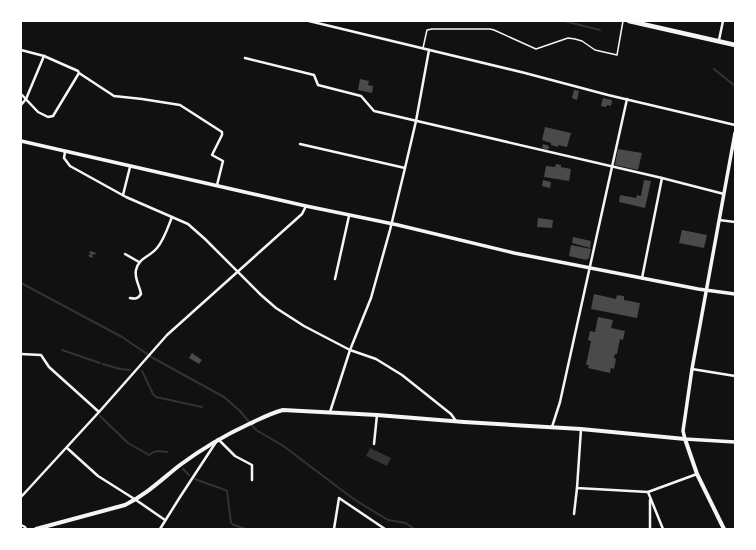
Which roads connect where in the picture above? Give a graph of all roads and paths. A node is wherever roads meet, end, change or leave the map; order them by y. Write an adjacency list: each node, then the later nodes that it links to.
1 (309, 21): 7 (street)
2 (623, 21): 7 (lane)
3 (628, 21): 5 (highway)
4 (723, 21): 5 (street)
5 (719, 40): 6 (highway)
6 (735, 45)
7 (423, 48): 9 (street)
8 (21, 50): 10 (street)
9 (429, 50): 15 (street); 17 (street)
10 (44, 56): 12 (street); 14 (street)
11 (245, 58): 17 (street)
12 (79, 73): 14 (street); 27 (street)
13 (21, 94): 14 (street)
14 (26, 99): 16 (street)
15 (626, 99): 18 (street); 24 (street)
16 (21, 105)
17 (416, 122): 24 (street); 25 (street)
18 (735, 125)
19 (735, 133): 28 (street)
20 (21, 141): 22 (street)
21 (300, 144): 25 (street)
22 (65, 152): 23 (street); 29 (street)
23 (130, 166): 27 (street); 29 (street)
24 (611, 166): 26 (street); 38 (street)
25 (405, 168): 35 (street)
26 (662, 178): 28 (street); 41 (street)
27 (217, 185): 30 (street)
28 (724, 194): 33 (street)
29 (123, 195): 32 (street)
30 (306, 206): 31 (street); 39 (street)
31 (349, 216): 35 (street); 40 (street)
32 (172, 217): 37 (street); 39 (street)
33 (719, 220): 34 (street); 42 (street)
34 (735, 222)
35 (391, 224): 38 (street); 45 (street)
36 (125, 254): 37 (street)
37 (139, 262): 44 (street)
38 (590, 268): 41 (street); 53 (street)
39 (238, 272): 45 (street); 49 (street)
40 (335, 278)
41 (642, 278): 42 (street)
42 (706, 290): 43 (street); 47 (street)
43 (735, 294)
44 (130, 298)
45 (350, 350): 50 (street); 52 (street)
46 (21, 354): 49 (street)
47 (692, 369): 48 (street); 56 (street)
48 (735, 376)
49 (99, 412): 59 (street)
50 (330, 413): 51 (main road); 55 (main road)
51 (377, 415): 52 (main road); 58 (street)
52 (456, 421): 53 (main road)
53 (552, 427): 54 (main road)
54 (581, 429): 56 (main road); 62 (street)
55 (218, 439): 61 (street); 66 (main road); 68 (street)
56 (685, 439): 57 (street); 60 (main road)
57 (735, 442)
58 (374, 444)
59 (67, 448): 64 (street); 66 (street)
60 (697, 474): 63 (street); 77 (main road)
61 (252, 480)
62 (577, 488): 63 (street); 67 (street)
63 (648, 492): 65 (street)
64 (21, 497)
65 (650, 497): 75 (street); 76 (street)
66 (136, 500): 68 (street); 71 (main road)
67 (574, 514)
68 (165, 520): 72 (street)
69 (21, 525): 70 (street)
70 (26, 529)
71 (36, 529)
72 (160, 529)
73 (334, 529): 74 (street)
74 (385, 529)
75 (650, 529)
76 (663, 529)
77 (724, 529)

